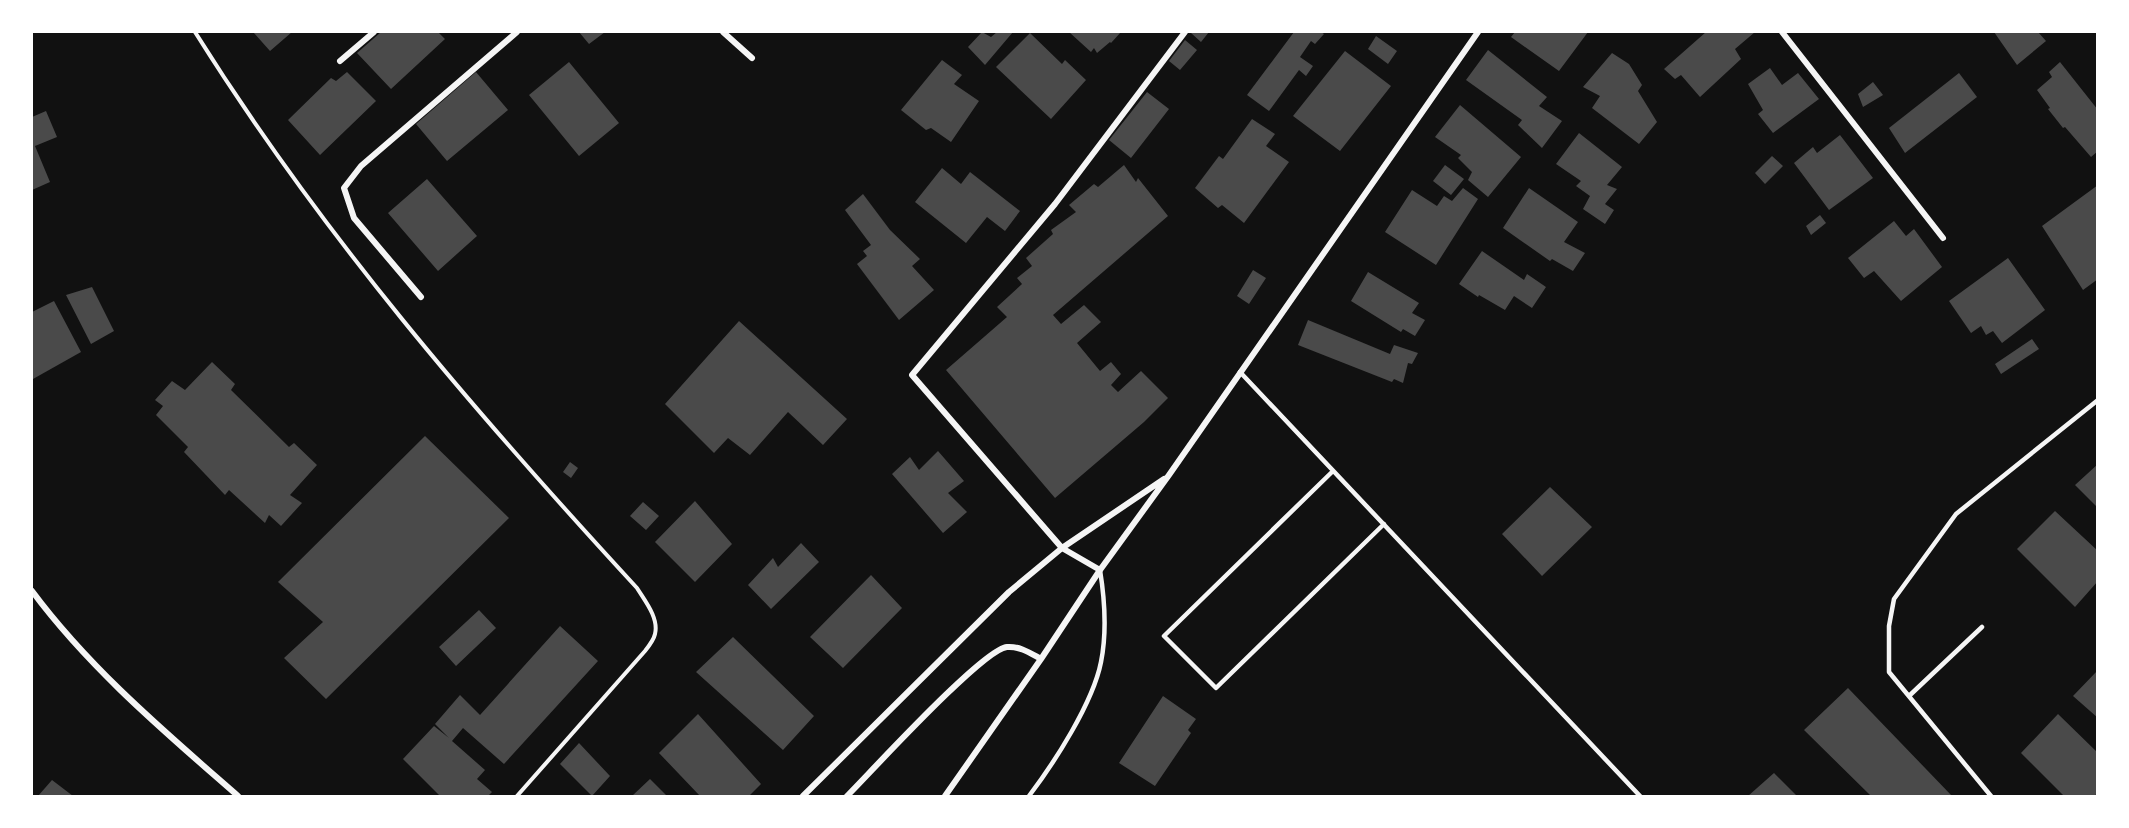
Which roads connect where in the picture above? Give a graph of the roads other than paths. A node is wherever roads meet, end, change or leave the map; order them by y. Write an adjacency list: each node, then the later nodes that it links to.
1 (374, 32): 8 (street)
2 (517, 32): 10 (street)
3 (723, 32): 7 (street)
4 (1185, 32): 16 (street)
5 (1478, 32): 11 (street)
6 (1782, 32): 9 (street)
7 (752, 58)
8 (340, 61)
9 (1943, 238)
10 (421, 297)
11 (1240, 372): 13 (lane); 14 (street)
12 (2097, 400): 21 (lane)
13 (1333, 471): 15 (lane); 15 (lane)
14 (1169, 475): 16 (street); 17 (street)
15 (1384, 524): 27 (lane)
16 (1062, 548): 17 (street); 23 (street)
17 (1100, 570): 20 (street); 26 (lane)
18 (32, 591): 22 (street)
19 (1982, 627): 21 (lane)
20 (1041, 659): 24 (street); 25 (street)
21 (1909, 696): 28 (lane)
22 (238, 796)
23 (804, 796)
24 (847, 796)
25 (945, 796)
26 (1029, 796)
27 (1640, 796)
28 (1991, 796)

